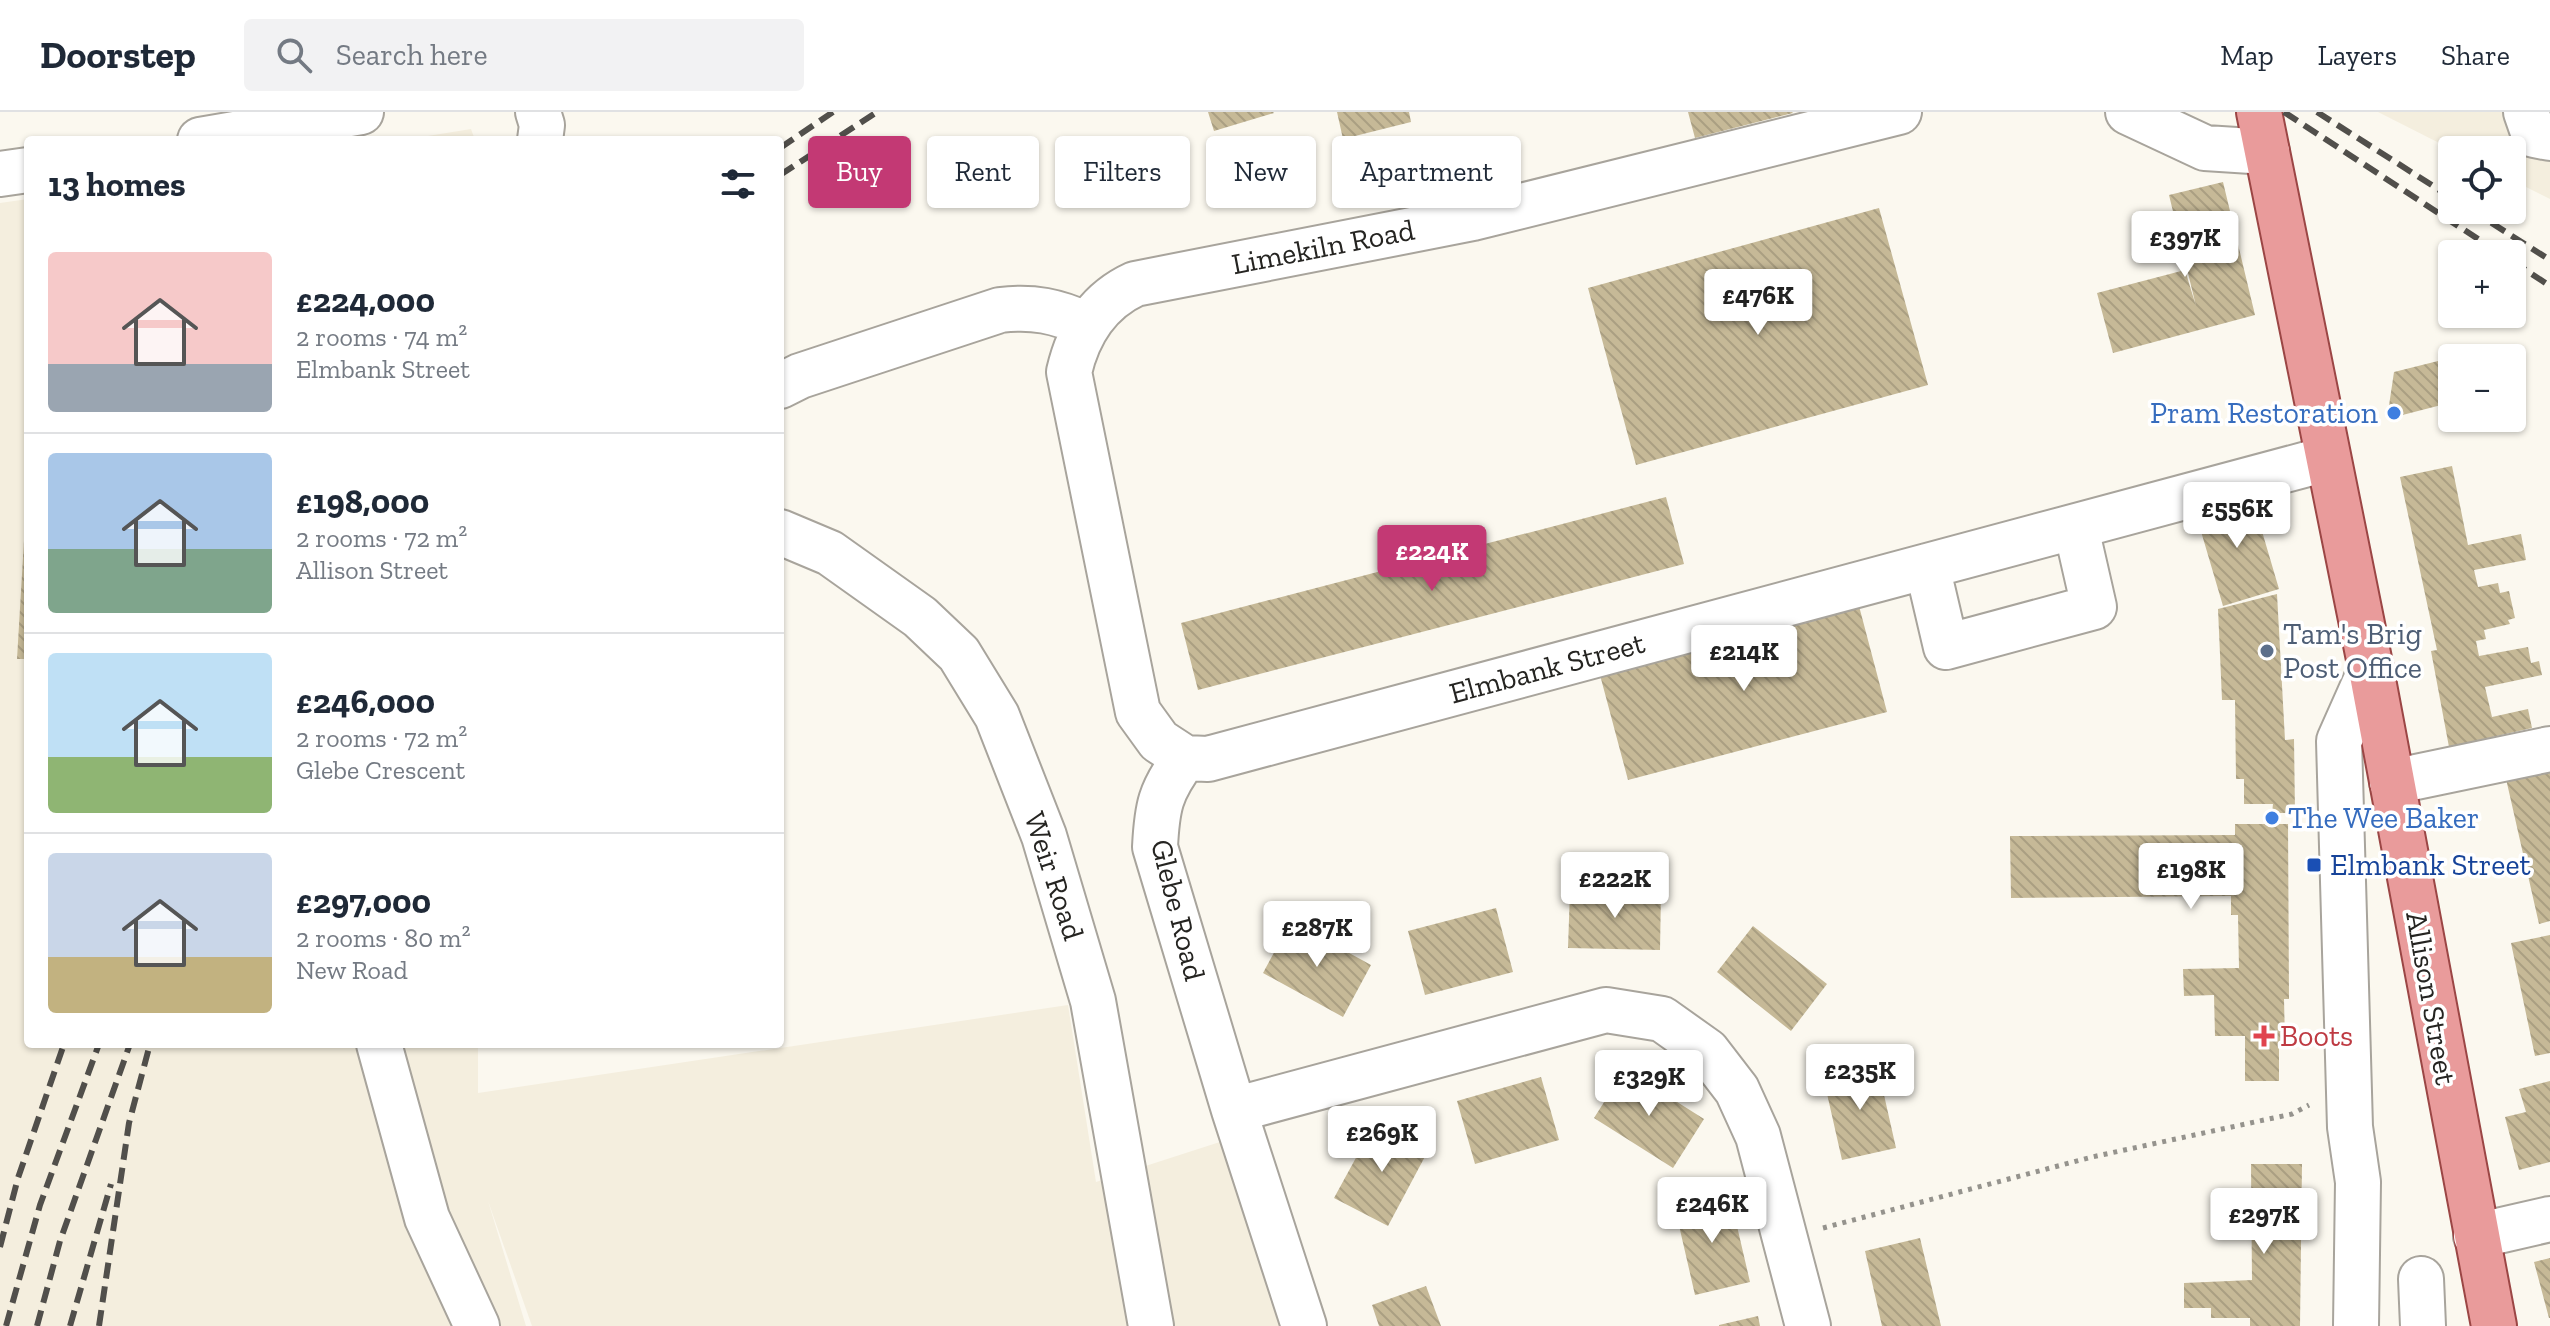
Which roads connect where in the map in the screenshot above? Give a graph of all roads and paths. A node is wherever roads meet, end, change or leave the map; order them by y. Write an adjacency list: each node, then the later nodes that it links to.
1 (361, 112): 5 (street)
2 (1899, 112): 6 (street, Limekiln Road)
3 (2128, 112): 4 (street)
4 (2263, 130): 8 (main road, Allison Street)
5 (223, 136)
6 (1087, 325): 7 (street); 14 (street)
7 (784, 384)
8 (2326, 459): 9 (street, Elmbank Street); 12 (main road, Allison Street)
9 (2076, 528): 11 (street, Elmbank Street); 11 (street)
10 (784, 534): 24 (street, Weir Road)
11 (1927, 566): 14 (street, Elmbank Street)
12 (2371, 669): 15 (main road, Allison Street); 17 (street)
13 (2550, 749): 15 (street)
14 (1185, 758): 18 (street, Glebe Road)
15 (2392, 782): 20 (main road, Allison Street)
16 (380, 1048): 23 (street)
17 (2351, 1086): 21 (path); 27 (street)
18 (1234, 1110): 21 (street); 25 (street, Glebe Road)
19 (2550, 1219): 20 (street)
20 (2476, 1236): 29 (main road, Allison Street)
21 (1787, 1238): 26 (street)
22 (2421, 1279): 28 (street)
23 (477, 1326)
24 (1151, 1326)
25 (1304, 1326)
26 (1808, 1326)
27 (2356, 1326)
28 (2423, 1326)
29 (2494, 1326)

